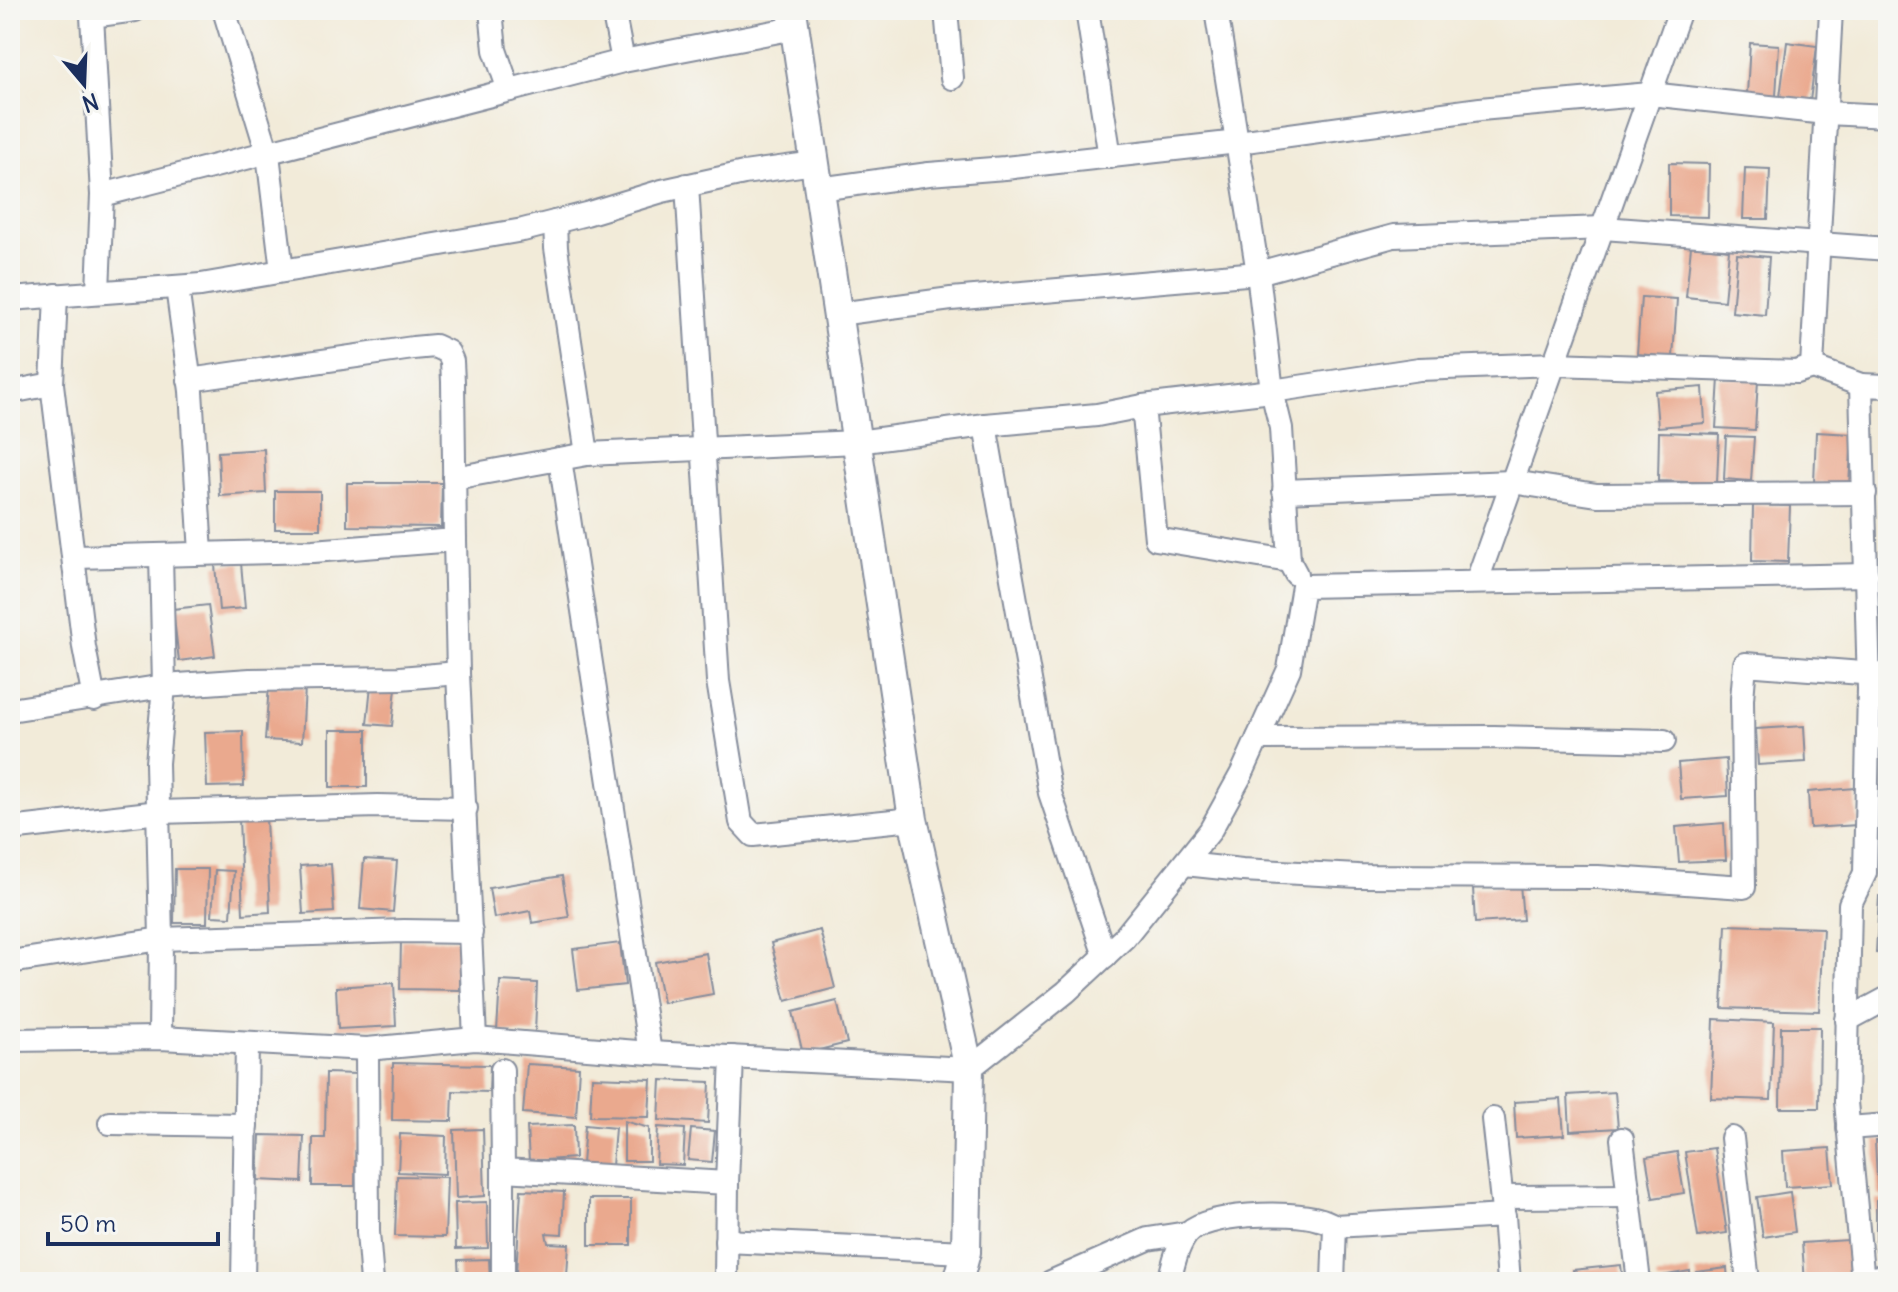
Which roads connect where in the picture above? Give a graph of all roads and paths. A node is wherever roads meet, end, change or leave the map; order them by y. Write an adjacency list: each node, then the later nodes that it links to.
1 (135, 10): 22 (street)
2 (224, 10): 18 (street)
3 (491, 10): 13 (street)
4 (613, 10): 11 (street)
5 (946, 10): 12 (street)
6 (1087, 10): 19 (street)
7 (1216, 10): 17 (street)
8 (1680, 10): 14 (street)
9 (1831, 10): 15 (street)
10 (794, 19): 11 (street); 20 (street)
11 (623, 61): 13 (street)
12 (952, 78)
13 (509, 90): 18 (street)
14 (1650, 94): 15 (street); 17 (street); 24 (street)
15 (1826, 113): 16 (street); 25 (street)
16 (1888, 116)
17 (1238, 142): 19 (street); 28 (street)
18 (268, 154): 22 (street); 27 (street)
19 (1110, 157): 20 (street)
20 (817, 176): 21 (street); 33 (street)
21 (687, 185): 23 (street); 45 (street)
22 (102, 195): 30 (street)
23 (555, 222): 27 (street); 46 (street)
24 (1603, 228): 25 (street); 28 (street); 34 (street)
25 (1819, 244): 26 (street); 35 (street)
26 (1888, 249)
27 (282, 271): 29 (street)
28 (1258, 273): 33 (street); 40 (street)
29 (177, 287): 30 (street); 36 (street)
30 (98, 291): 31 (street)
31 (56, 295): 32 (street); 37 (street)
32 (10, 299)
33 (838, 314): 44 (street)
34 (1554, 364): 35 (street); 40 (street); 49 (street)
35 (1812, 367): 38 (street)
36 (189, 380): 48 (street); 53 (street)
37 (52, 384): 41 (street); 55 (street)
38 (1861, 385): 39 (street); 51 (street)
39 (1888, 386)
40 (1272, 391): 42 (street); 50 (street)
41 (10, 392)
42 (1143, 406): 43 (street); 56 (street)
43 (985, 425): 44 (street); 74 (street)
44 (857, 442): 45 (street); 69 (street)
45 (703, 448): 46 (street); 69 (street)
46 (587, 454): 47 (street)
47 (560, 459): 48 (street); 83 (street)
48 (454, 478): 52 (street)
49 (1512, 482): 50 (street); 51 (street); 58 (street)
50 (1284, 491): 56 (street)
51 (1865, 493): 57 (street)
52 (455, 540): 53 (street); 60 (street)
53 (201, 553): 54 (street)
54 (161, 555): 55 (street); 62 (street)
55 (75, 557): 63 (street)
56 (1289, 561): 59 (street)
57 (1867, 575): 58 (street); 61 (street)
58 (1477, 581): 59 (street)
59 (1303, 586): 65 (street)
60 (458, 673): 62 (street); 67 (street)
61 (1878, 674): 71 (street); 77 (street)
62 (164, 686): 63 (street); 68 (street)
63 (94, 699): 64 (street)
64 (10, 710)
65 (1258, 738): 66 (street); 71 (street)
66 (1664, 741)
67 (466, 808): 68 (street); 72 (street)
68 (159, 812): 70 (street); 73 (street)
69 (913, 819): 85 (street)
70 (10, 829)
71 (1185, 864): 74 (street)
72 (471, 932): 73 (street); 79 (street)
73 (161, 939): 75 (street); 78 (street)
74 (1105, 956): 85 (street)
75 (10, 962)
76 (1888, 998): 77 (street)
77 (1847, 1020): 91 (street)
78 (160, 1038): 80 (street); 81 (street)
79 (475, 1039): 82 (street); 83 (street)
80 (10, 1040)
81 (247, 1043): 82 (street); 89 (street)
82 (367, 1049): 105 (street)
83 (650, 1053): 84 (street)
84 (732, 1057): 85 (street); 95 (street)
85 (969, 1069): 101 (street)
86 (502, 1070): 94 (street)
87 (1493, 1119): 97 (street)
88 (110, 1123): 89 (street)
89 (246, 1125): 104 (street)
90 (1888, 1125): 91 (street)
91 (1848, 1128): 103 (street)
92 (1732, 1138): 114 (street)
93 (1622, 1139): 96 (street)
94 (503, 1170): 95 (street); 106 (street)
95 (727, 1183): 100 (street)
96 (1629, 1196): 97 (street); 113 (street)
97 (1503, 1207): 98 (street); 112 (street)
98 (1335, 1226): 99 (street); 111 (street)
99 (1187, 1233): 109 (street); 110 (street)
100 (726, 1241): 101 (street); 107 (street)
101 (966, 1252): 108 (street)
102 (1888, 1276): 103 (street)
103 (1863, 1281)
104 (243, 1282)
105 (372, 1282)
106 (503, 1282)
107 (726, 1282)
108 (958, 1282)
109 (1051, 1282)
110 (1169, 1282)
111 (1333, 1282)
112 (1509, 1282)
113 (1639, 1282)
114 (1748, 1282)

